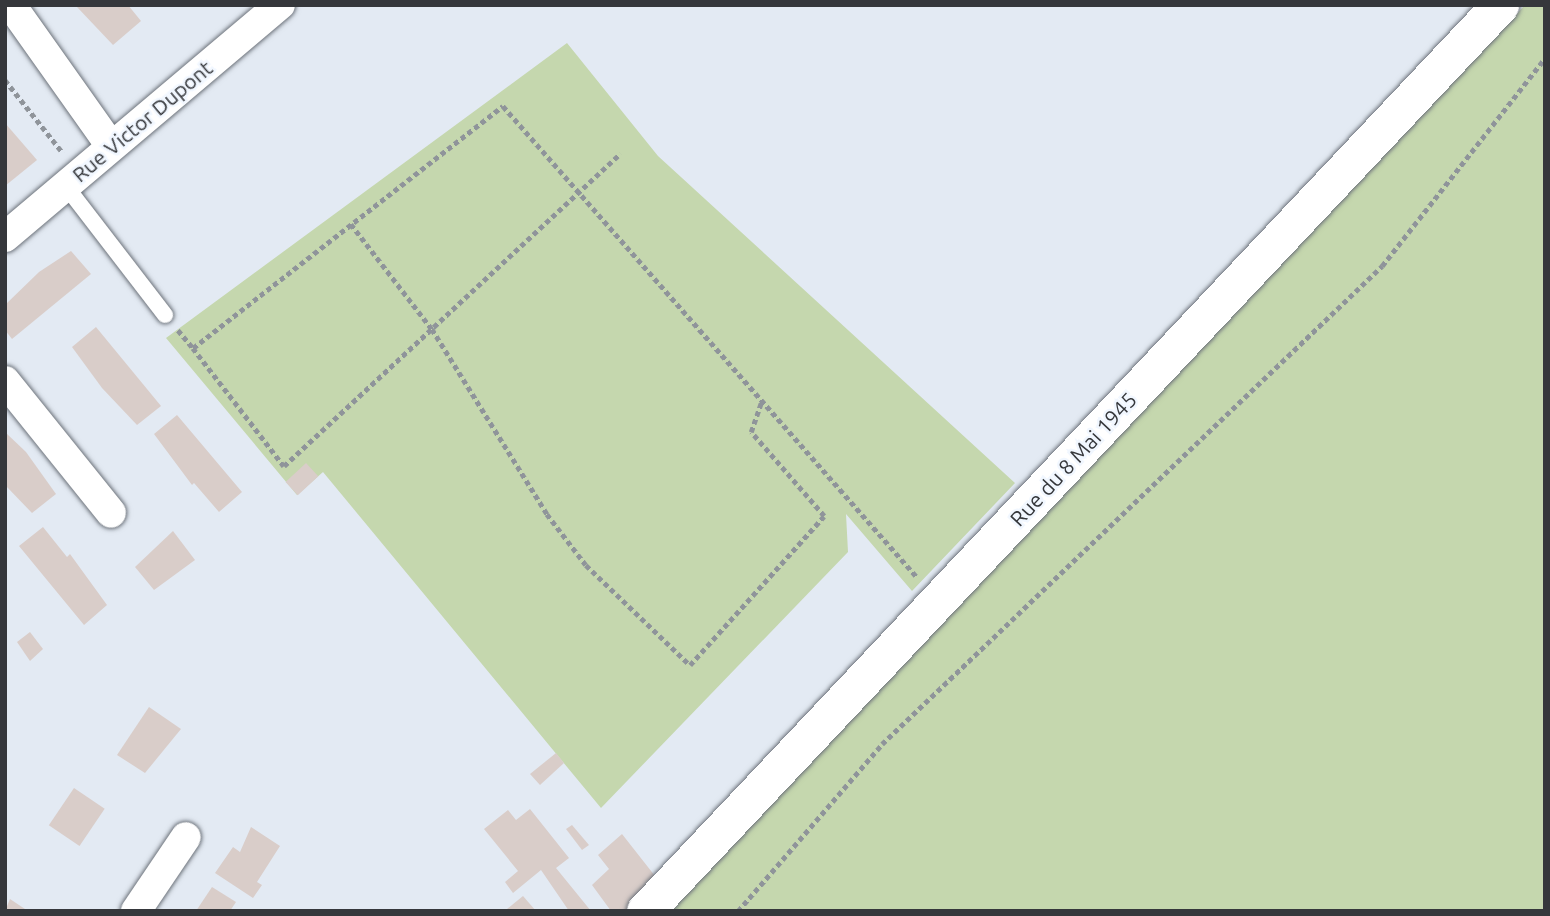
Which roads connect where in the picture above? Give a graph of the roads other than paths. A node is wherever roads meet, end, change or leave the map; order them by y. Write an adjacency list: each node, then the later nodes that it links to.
1 (11, 5): 4 (street)
2 (280, 5): 4 (street, Rue Victor Dupont)
3 (1500, 5): 12 (street, Rue du 8 Mai 1945)
4 (111, 146): 5 (street, Rue Victor Dupont)
5 (72, 179): 6 (street, Rue Victor Dupont); 7 (lane)
6 (5, 237)
7 (164, 315)
8 (5, 381): 9 (street)
9 (111, 513)
10 (186, 837): 11 (street)
11 (136, 911)
12 (645, 911)

